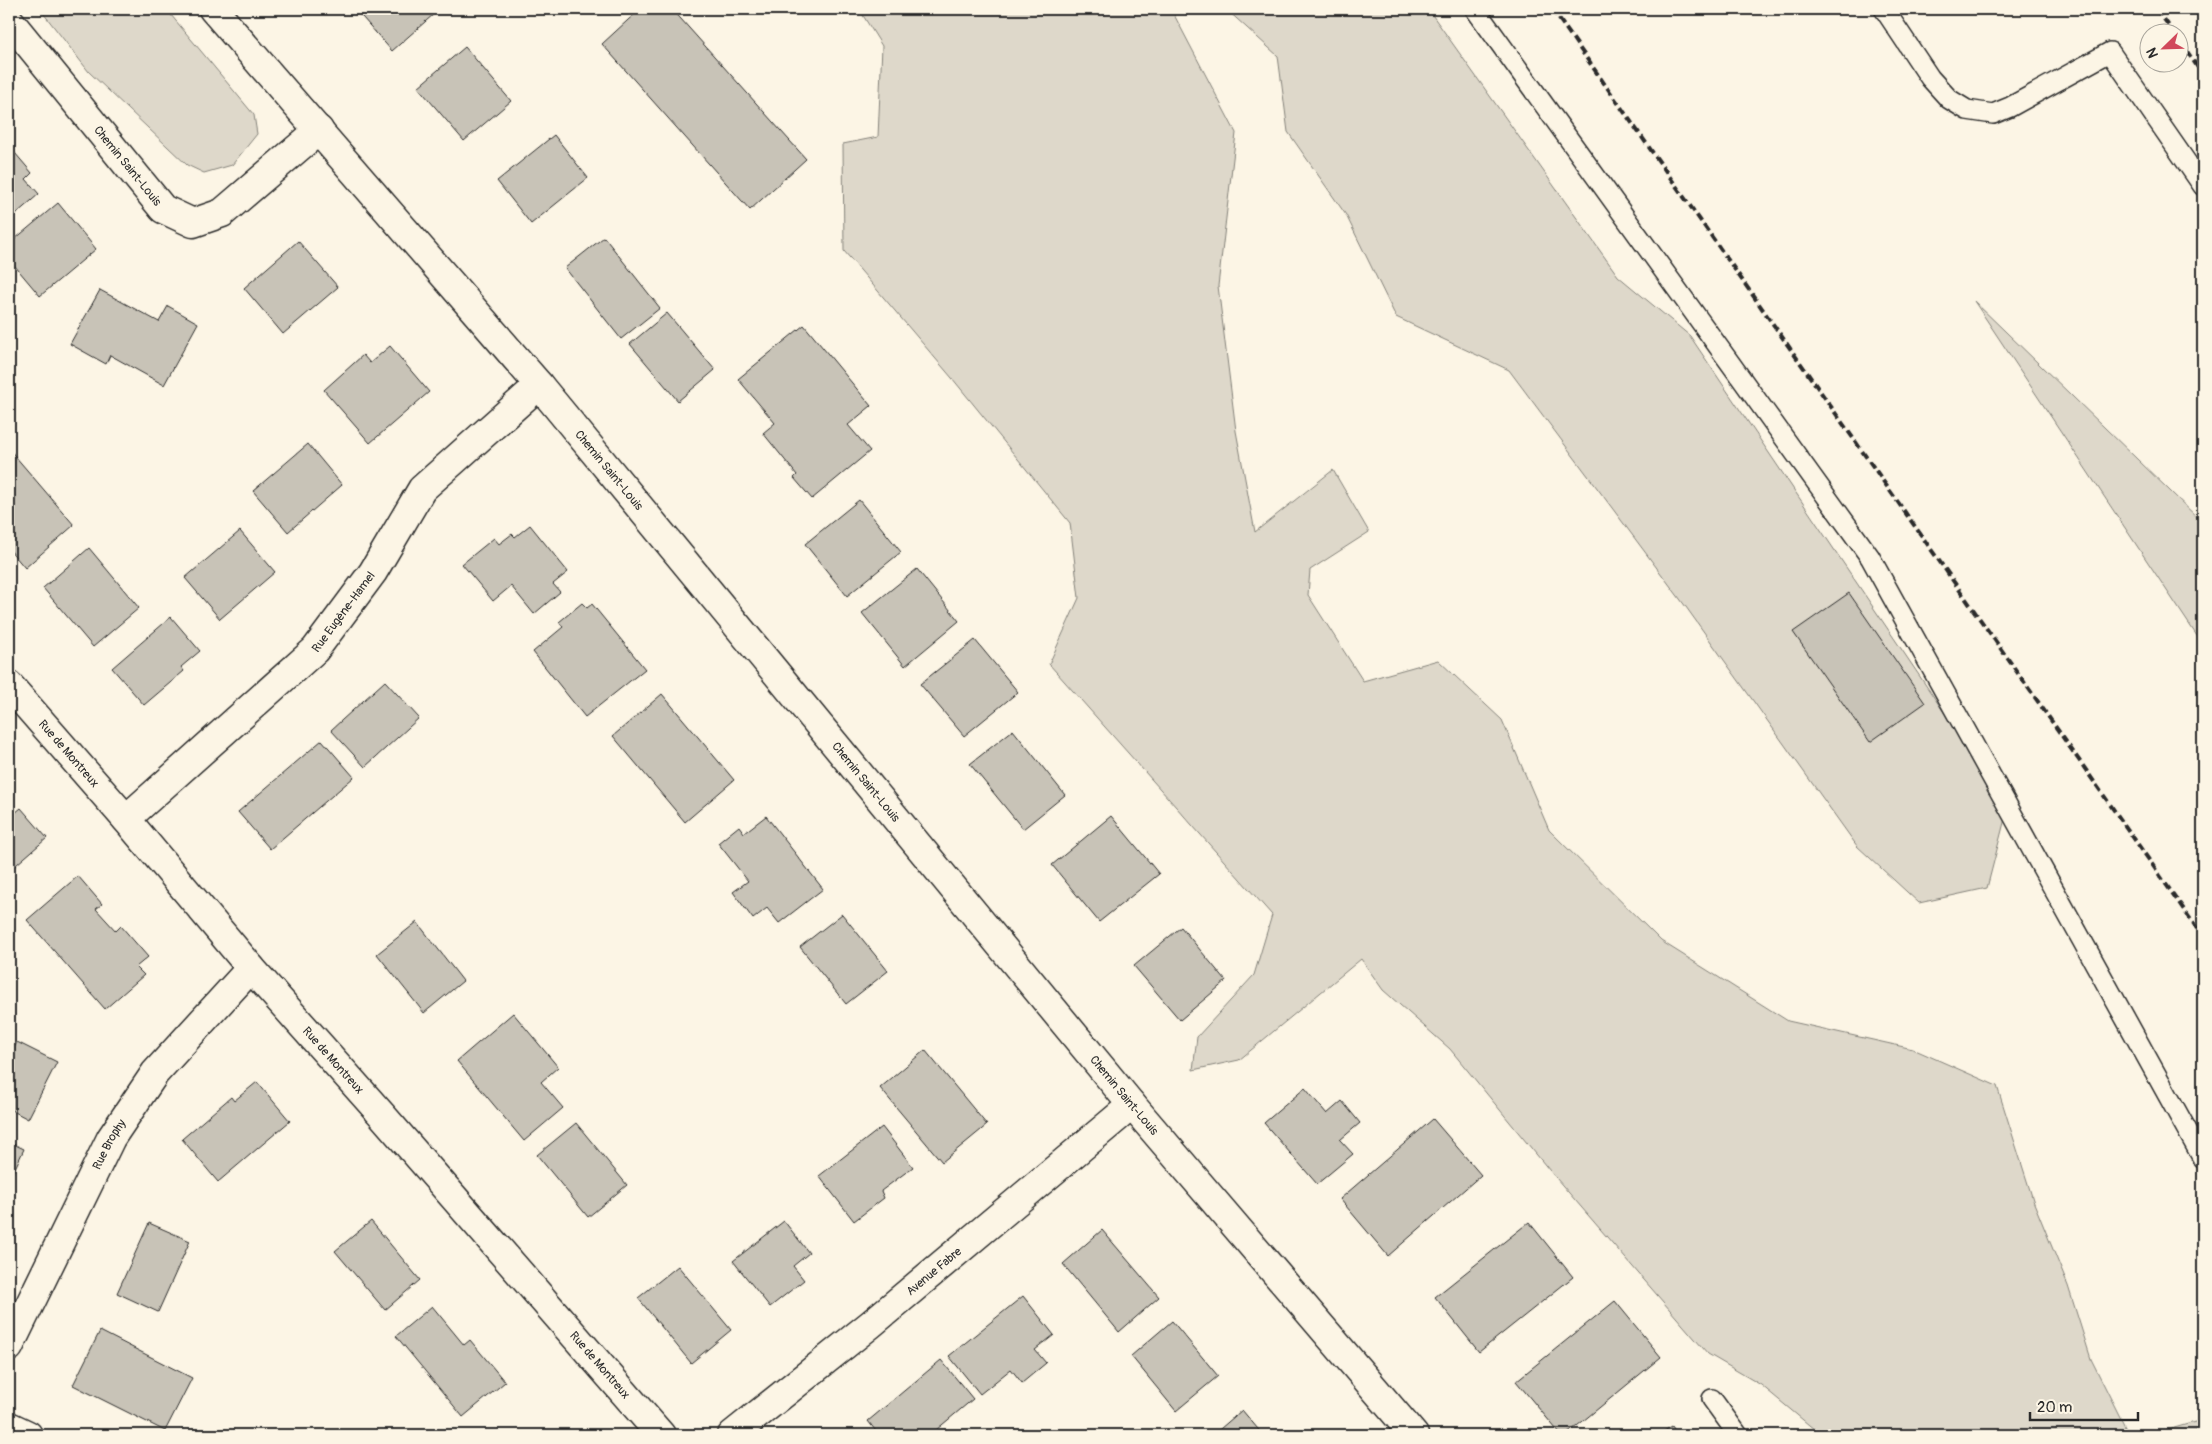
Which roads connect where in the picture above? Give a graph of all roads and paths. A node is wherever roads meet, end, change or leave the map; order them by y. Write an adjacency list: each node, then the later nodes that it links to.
1 (213, 9): 5 (street, Chemin Saint-Louis)
2 (1475, 9): 12 (lane)
3 (1884, 9): 6 (lane)
4 (9, 20): 5 (street, Chemin Saint-Louis)
5 (319, 130): 7 (street, Chemin Saint-Louis)
6 (2203, 186)
7 (539, 386): 9 (street, Rue Eugène-Hamel); 11 (street, Chemin Saint-Louis)
8 (9, 685): 9 (street, Rue de Montreux)
9 (126, 819): 10 (street, Rue de Montreux)
10 (251, 968): 13 (street, Rue Brophy); 17 (street, Rue de Montreux)
11 (1132, 1105): 18 (street, Avenue Fabre); 19 (street, Chemin Saint-Louis)
12 (2203, 1159)
13 (9, 1347)
14 (1712, 1400): 20 (lane)
15 (9, 1426): 16 (street)
16 (28, 1435)
17 (661, 1435)
18 (732, 1435)
19 (1414, 1435)
20 (1738, 1435)

